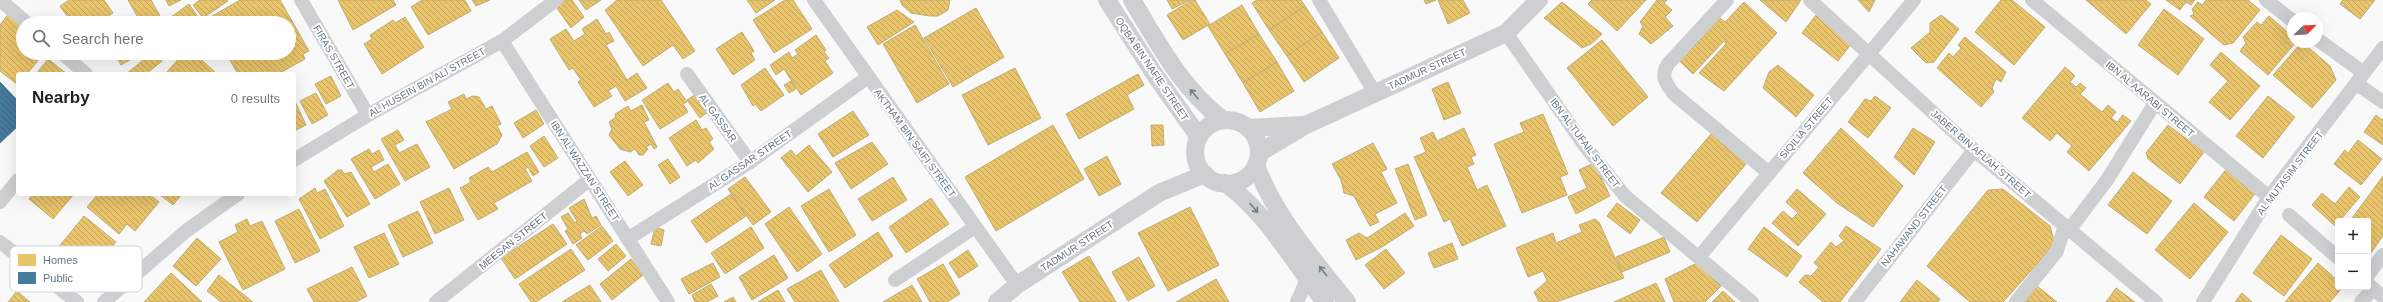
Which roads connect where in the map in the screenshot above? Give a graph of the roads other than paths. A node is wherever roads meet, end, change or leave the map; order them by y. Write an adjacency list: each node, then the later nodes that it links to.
1 (0, 0): 14 (street)
2 (301, 0): 29 (street, FIRAS STREET)
3 (556, 0): 17 (street, AL HUSEIN BIN ALI STREET)
4 (814, 0): 24 (street, AKTHAM BIN SAIFI STREET)
5 (1107, 0): 33 (street, OQBA BIN NAFIE STREET)
6 (1132, 0): 30 (street, OQBA BIN NAFIE STREET, one-way to 6)
7 (1319, 0): 26 (street)
8 (1539, 0): 16 (street, TADMUR STREET)
9 (1727, 0): 39 (street)
10 (1810, 0): 20 (street, JABER BIN AFLAH STREET)
11 (1914, 0): 20 (street, SIQILIA STREET)
12 (2032, 0): 28 (street, IBN AL AARABI STREET)
13 (2266, 0): 15 (street)
14 (19, 16)
15 (2287, 16)
16 (1506, 33): 26 (street, TADMUR STREET); 56 (street, IBN AL TUFAIL STREET)
17 (502, 41): 29 (street, AL HUSEIN BIN ALI STREET); 41 (street, IBN AL WAZZAN STREET)
18 (2323, 45): 25 (street)
19 (2383, 48): 25 (street, AL MUTASIM STREET)
20 (1869, 55): 34 (street, JABER BIN AFLAH STREET); 39 (street, SIQILIA STREET)
21 (70, 60): 22 (street)
22 (84, 72)
23 (687, 74): 38 (street, AL GASSAR)
24 (868, 78): 38 (street, AL GASSAR STREET); 49 (street, AKTHAM BIN SAIFI STREET)
25 (2360, 79): 27 (street); 46 (street, AL MUTASIM STREET)
26 (1374, 93): 31 (street, TADMUR STREET)
27 (2383, 102)
28 (2155, 103): 46 (street, IBN AL AARABI STREET); 50 (street)
29 (368, 115): 36 (street, AL HUSEIN BIN ALI STREET)
30 (1223, 120): 32 (street); 33 (street)
31 (1306, 125): 32 (street, TADMUR STREET); 37 (street, TADMUR STREET)
32 (1248, 128): 37 (street)
33 (1199, 137): 35 (street)
34 (1974, 150): 50 (street, JABER BIN AFLAH STREET); 74 (street, NAHAWAND STREET)
35 (1196, 157): 40 (street); 44 (street, TADMUR STREET)
36 (296, 159)
37 (1257, 159): 43 (street); 72 (street, one-way to 37)
38 (750, 162): 51 (street, AL GASSAR STREET)
39 (1769, 173): 56 (street, SIQILIA STREET)
40 (1205, 174): 43 (street); 44 (street, TADMUR STREET)
41 (589, 180): 51 (street, IBN AL WAZZAN STREET); 67 (street, MEESAN STREET)
42 (16, 182): 47 (street)
43 (1224, 183): 59 (street, one-way to 59)
44 (1160, 193): 61 (street, TADMUR STREET)
45 (231, 196): 57 (street)
46 (2269, 198): 77 (street, AL MUTASIM STREET)
47 (0, 202)
48 (2289, 215): 54 (street)
49 (976, 227): 60 (street); 61 (street, AKTHAM BIN SAIFI STREET)
50 (2068, 227): 75 (street); 76 (street, JABER BIN AFLAH STREET)
51 (629, 238): 68 (street, IBN AL WAZZAN STREET)
52 (0, 242): 53 (street)
53 (10, 250)
54 (2335, 255)
55 (2383, 255): 58 (street)
56 (1699, 257): 73 (street, IBN AL TUFAIL STREET)
57 (142, 269)
58 (2371, 271)
59 (1307, 279): 70 (street); 71 (street)
60 (894, 280)
61 (1017, 285): 69 (street, TADMUR STREET)
62 (2375, 290): 78 (street)
63 (64, 292): 65 (street)
64 (115, 292): 66 (street)
65 (77, 302)
66 (104, 302)
67 (436, 302)
68 (668, 302)
69 (997, 302)
70 (1297, 302)
71 (1325, 302)
72 (1347, 302)
73 (1752, 302)
74 (1855, 302)
75 (2016, 302)
76 (2156, 302)
77 (2203, 302)
78 (2361, 302)

